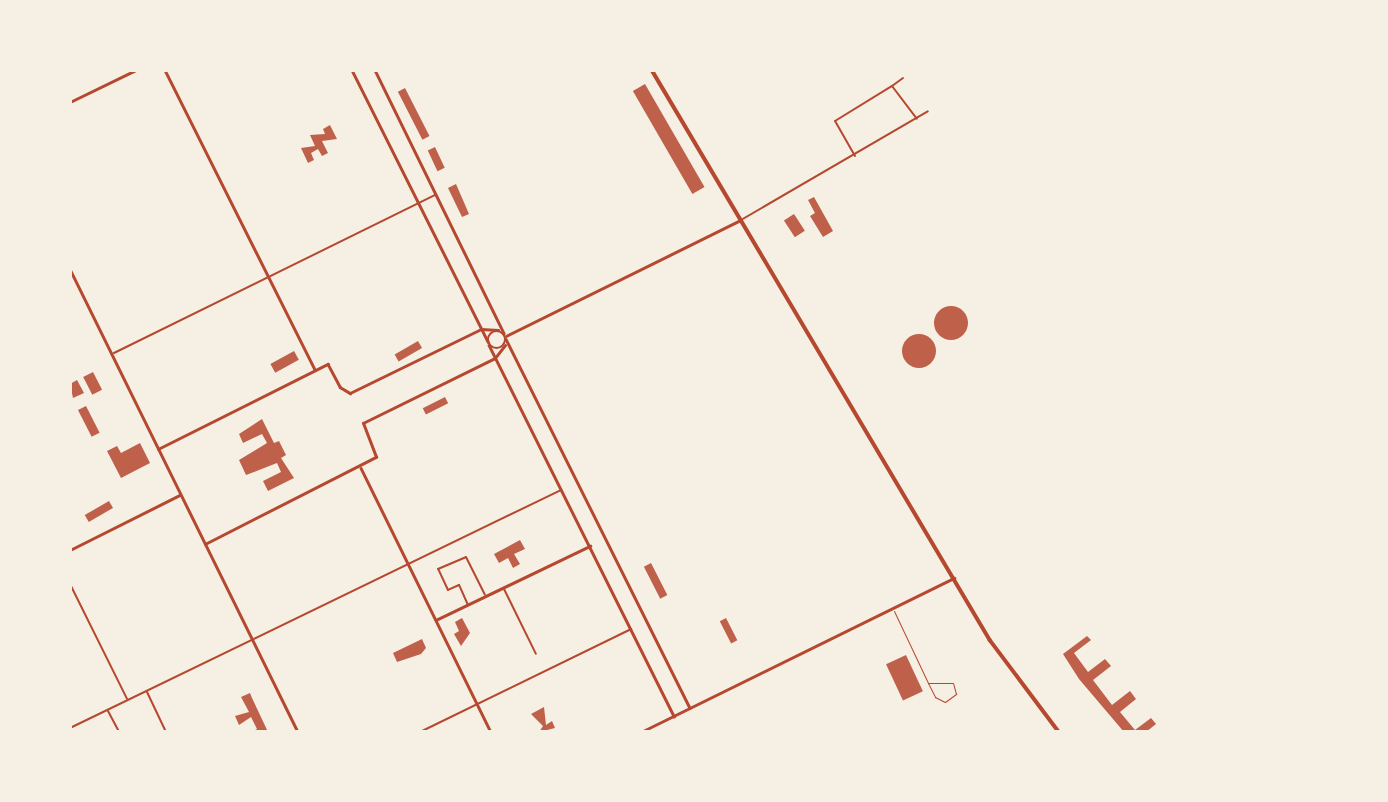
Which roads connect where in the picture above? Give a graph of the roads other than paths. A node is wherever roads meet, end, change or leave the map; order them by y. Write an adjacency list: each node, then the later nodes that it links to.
1 (136, 70): 8 (street)
2 (166, 70): 16 (street)
3 (352, 70): 13 (street)
4 (375, 70): 12 (street)
5 (652, 70): 14 (main road)
6 (903, 78): 7 (street)
7 (892, 86): 10 (street); 11 (street)
8 (70, 102)
9 (928, 111): 10 (street)
10 (918, 120): 11 (street)
11 (855, 156): 14 (street)
12 (436, 195): 13 (street); 19 (street)
13 (419, 203): 16 (street); 17 (street)
14 (741, 220): 19 (street); 33 (main road)
15 (70, 270): 22 (street)
16 (268, 276): 22 (street); 24 (street)
17 (481, 329): 18 (street); 20 (street); 24 (street)
18 (498, 330): 19 (street); 20 (street)
19 (505, 336): 21 (street); 47 (street)
20 (488, 344): 21 (street); 23 (street)
21 (505, 345): 23 (street)
22 (112, 354): 25 (street)
23 (495, 358): 26 (street); 27 (street)
24 (315, 369): 25 (street)
25 (158, 449): 28 (street)
26 (360, 467): 29 (street); 32 (street)
27 (562, 489): 30 (street); 32 (street)
28 (181, 494): 29 (street); 31 (street)
29 (205, 544): 41 (street)
30 (590, 546): 35 (street); 40 (street)
31 (70, 550)
32 (409, 564): 39 (street); 41 (street)
33 (954, 578): 38 (street); 57 (main road)
34 (70, 584): 45 (street)
35 (503, 588): 36 (street); 42 (street)
36 (486, 596): 37 (street); 37 (street)
37 (468, 605): 39 (street)
38 (892, 608): 43 (lane); 47 (street)
39 (436, 620): 46 (street)
40 (632, 629): 46 (street); 49 (street)
41 (253, 640): 44 (street); 53 (street)
42 (536, 654)
43 (928, 683): 43 (lane)
44 (146, 691): 45 (street); 52 (street)
45 (127, 700): 48 (street)
46 (477, 704): 54 (street); 55 (street)
47 (690, 708): 49 (street)
48 (108, 710): 50 (street); 51 (street)
49 (674, 716): 56 (street)
50 (70, 728)
51 (119, 732)
52 (166, 732)
53 (298, 732)
54 (420, 732)
55 (491, 732)
56 (641, 732)
57 (1059, 732)

